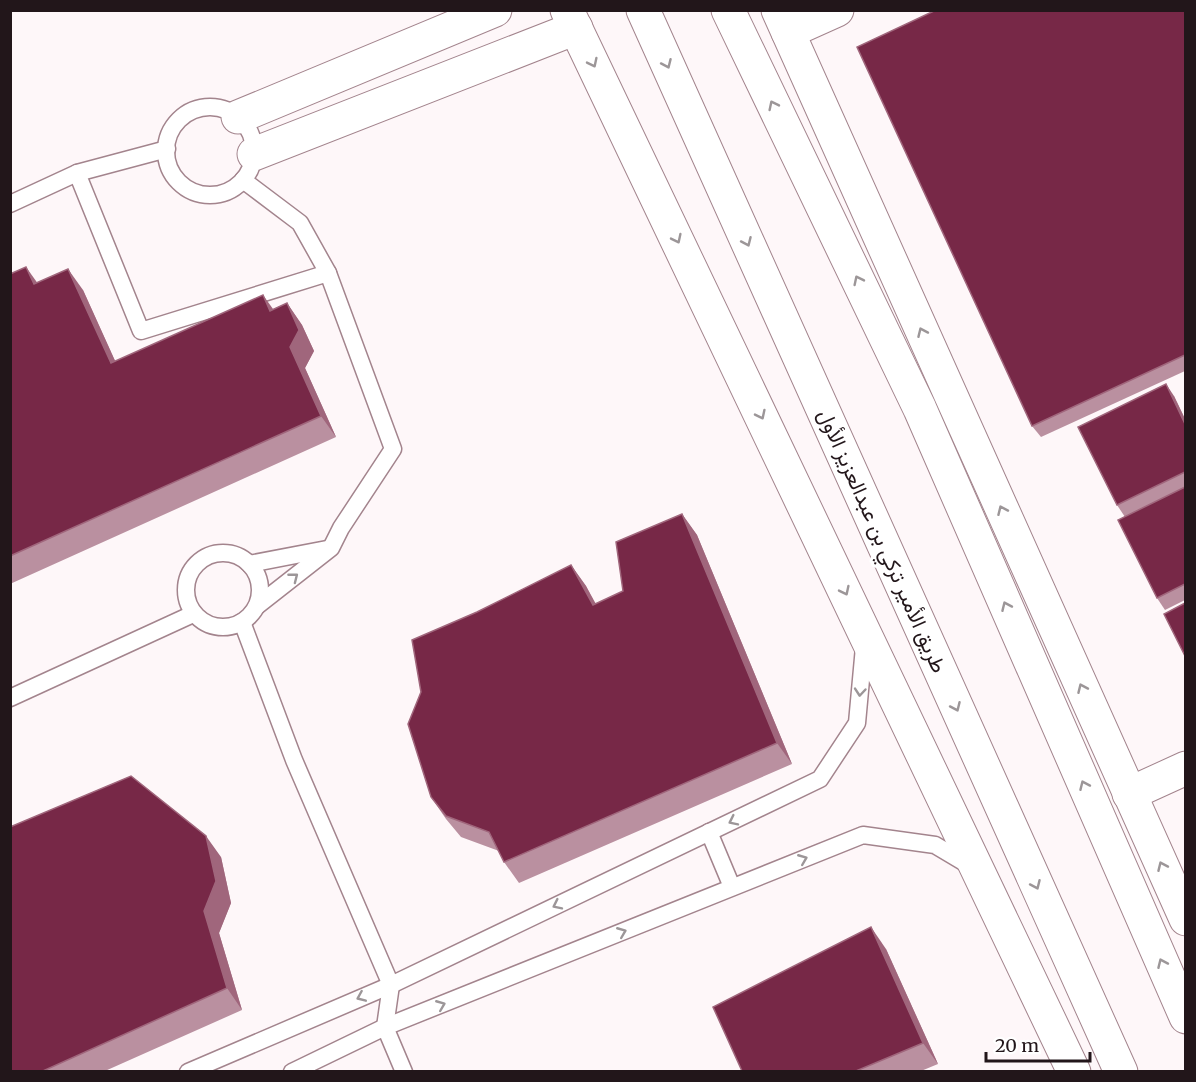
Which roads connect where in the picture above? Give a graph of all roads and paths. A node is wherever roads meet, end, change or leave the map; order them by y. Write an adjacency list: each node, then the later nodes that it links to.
1 (495, 10): 7 (main road)
2 (643, 10): 33 (main road, طريق الأمير تركي بن عبدالعزيز الأول, one-way to 33)
3 (728, 10): 27 (main road, one-way to 3)
4 (837, 10): 6 (main road)
5 (572, 19): 9 (main road); 18 (main road, one-way to 18)
6 (783, 21): 21 (main road, one-way to 6)
7 (238, 117): 8 (lane); 9 (lane)
8 (167, 149): 9 (lane); 10 (lane)
9 (249, 167): 12 (lane)
10 (77, 173): 11 (lane); 12 (lane)
11 (10, 204)
12 (328, 273): 13 (lane)
13 (331, 548): 14 (lane); 15 (lane, one-way to 13)
14 (249, 564): 15 (lane); 16 (lane)
15 (257, 606): 17 (lane)
16 (193, 614): 17 (lane); 19 (lane)
17 (242, 622): 26 (lane)
18 (865, 634): 22 (lane, one-way to 22); 23 (main road)
19 (10, 698)
20 (1185, 768): 21 (main road)
21 (1129, 794): 25 (main road, one-way to 21)
22 (709, 832): 24 (lane); 26 (lane, one-way to 26)
23 (978, 871): 24 (lane, one-way to 23); 32 (main road)
24 (732, 887): 28 (lane, one-way to 24)
25 (1185, 919)
26 (391, 984): 28 (lane); 29 (lane, one-way to 29)
27 (1185, 1017)
28 (385, 1027): 30 (lane); 31 (lane)
29 (188, 1071)
30 (292, 1071)
31 (404, 1071)
32 (1074, 1071)
33 (1121, 1071)

